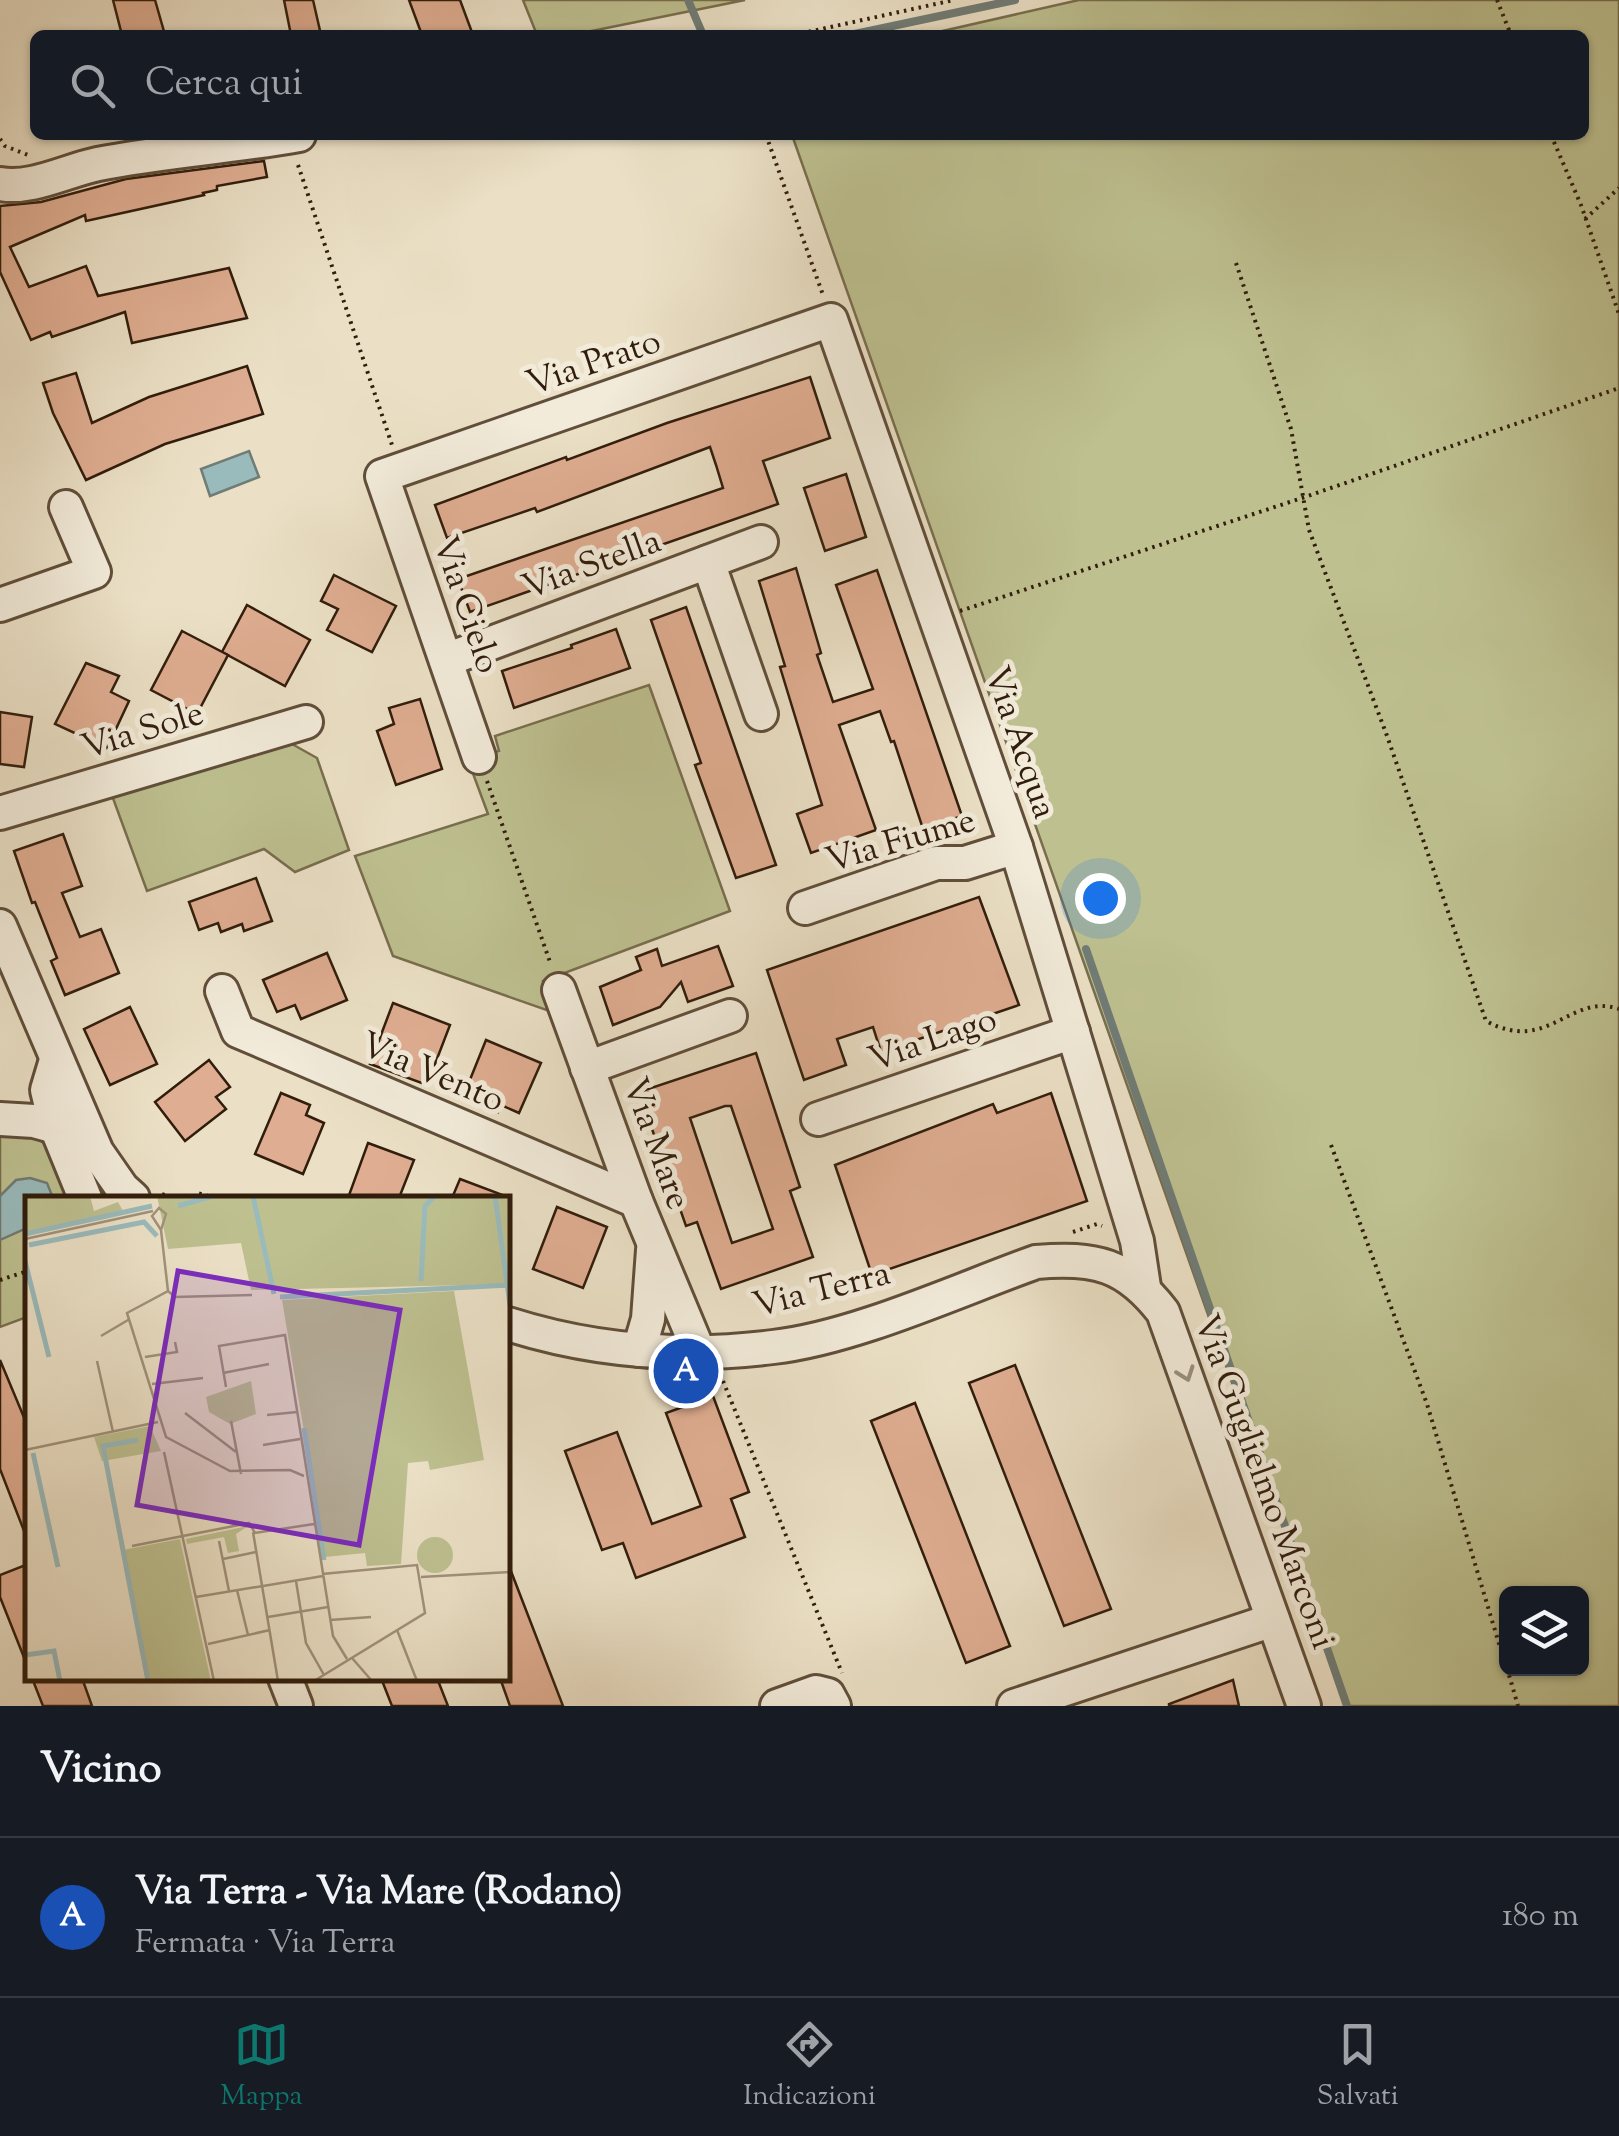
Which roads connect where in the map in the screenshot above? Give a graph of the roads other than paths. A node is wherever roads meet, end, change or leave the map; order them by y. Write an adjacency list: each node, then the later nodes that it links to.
1 (265, 140): 2 (street)
2 (9, 178)
3 (831, 320): 4 (street, Via Prato); 14 (street, Via Acqua)
4 (391, 473): 9 (street, Via Cielo)
5 (66, 507): 8 (street)
6 (761, 542): 7 (street, Via Stella)
7 (708, 562): 9 (street, Via Stella); 10 (street, Via Stella)
8 (0, 606)
9 (446, 660): 12 (street, Via Cielo)
10 (761, 714)
11 (306, 722): 13 (street, Via Sole)
12 (478, 757)
13 (0, 813)
14 (1016, 847): 15 (street, Via Fiume); 20 (street, Via Acqua)
15 (805, 908)
16 (0, 926): 22 (street)
17 (559, 990): 21 (street, Via Mare)
18 (222, 991): 29 (street, Via Vento)
19 (730, 1016): 21 (street)
20 (1073, 1032): 24 (street, Via Lago); 26 (street, Via Acqua)
21 (588, 1068): 29 (street, Via Mare)
22 (52, 1075): 23 (street); 25 (street); 28 (street)
23 (0, 1118): 25 (street)
24 (818, 1119)
25 (56, 1127): 27 (street)
26 (1123, 1195): 31 (street); 32 (street, Via Acqua)
27 (84, 1196)
28 (131, 1196)
29 (636, 1201): 30 (street, Via Mare)
30 (653, 1245): 34 (street, Via Mare); 35 (street, Via Mare)
31 (1098, 1262): 32 (street, Via Terra); 35 (street, Via Terra)
32 (1144, 1287): 36 (street, Via Guglielmo Marconi, one-way to 36)
33 (510, 1325): 34 (street, Via Terra)
34 (639, 1350): 35 (street, Via Terra)
35 (709, 1351)
36 (1273, 1620): 41 (street); 42 (street, Via Guglielmo Marconi)
37 (286, 1681): 39 (street)
38 (841, 1697): 40 (street)
39 (296, 1706)
40 (777, 1706)
41 (1014, 1706)
42 (1304, 1706)

